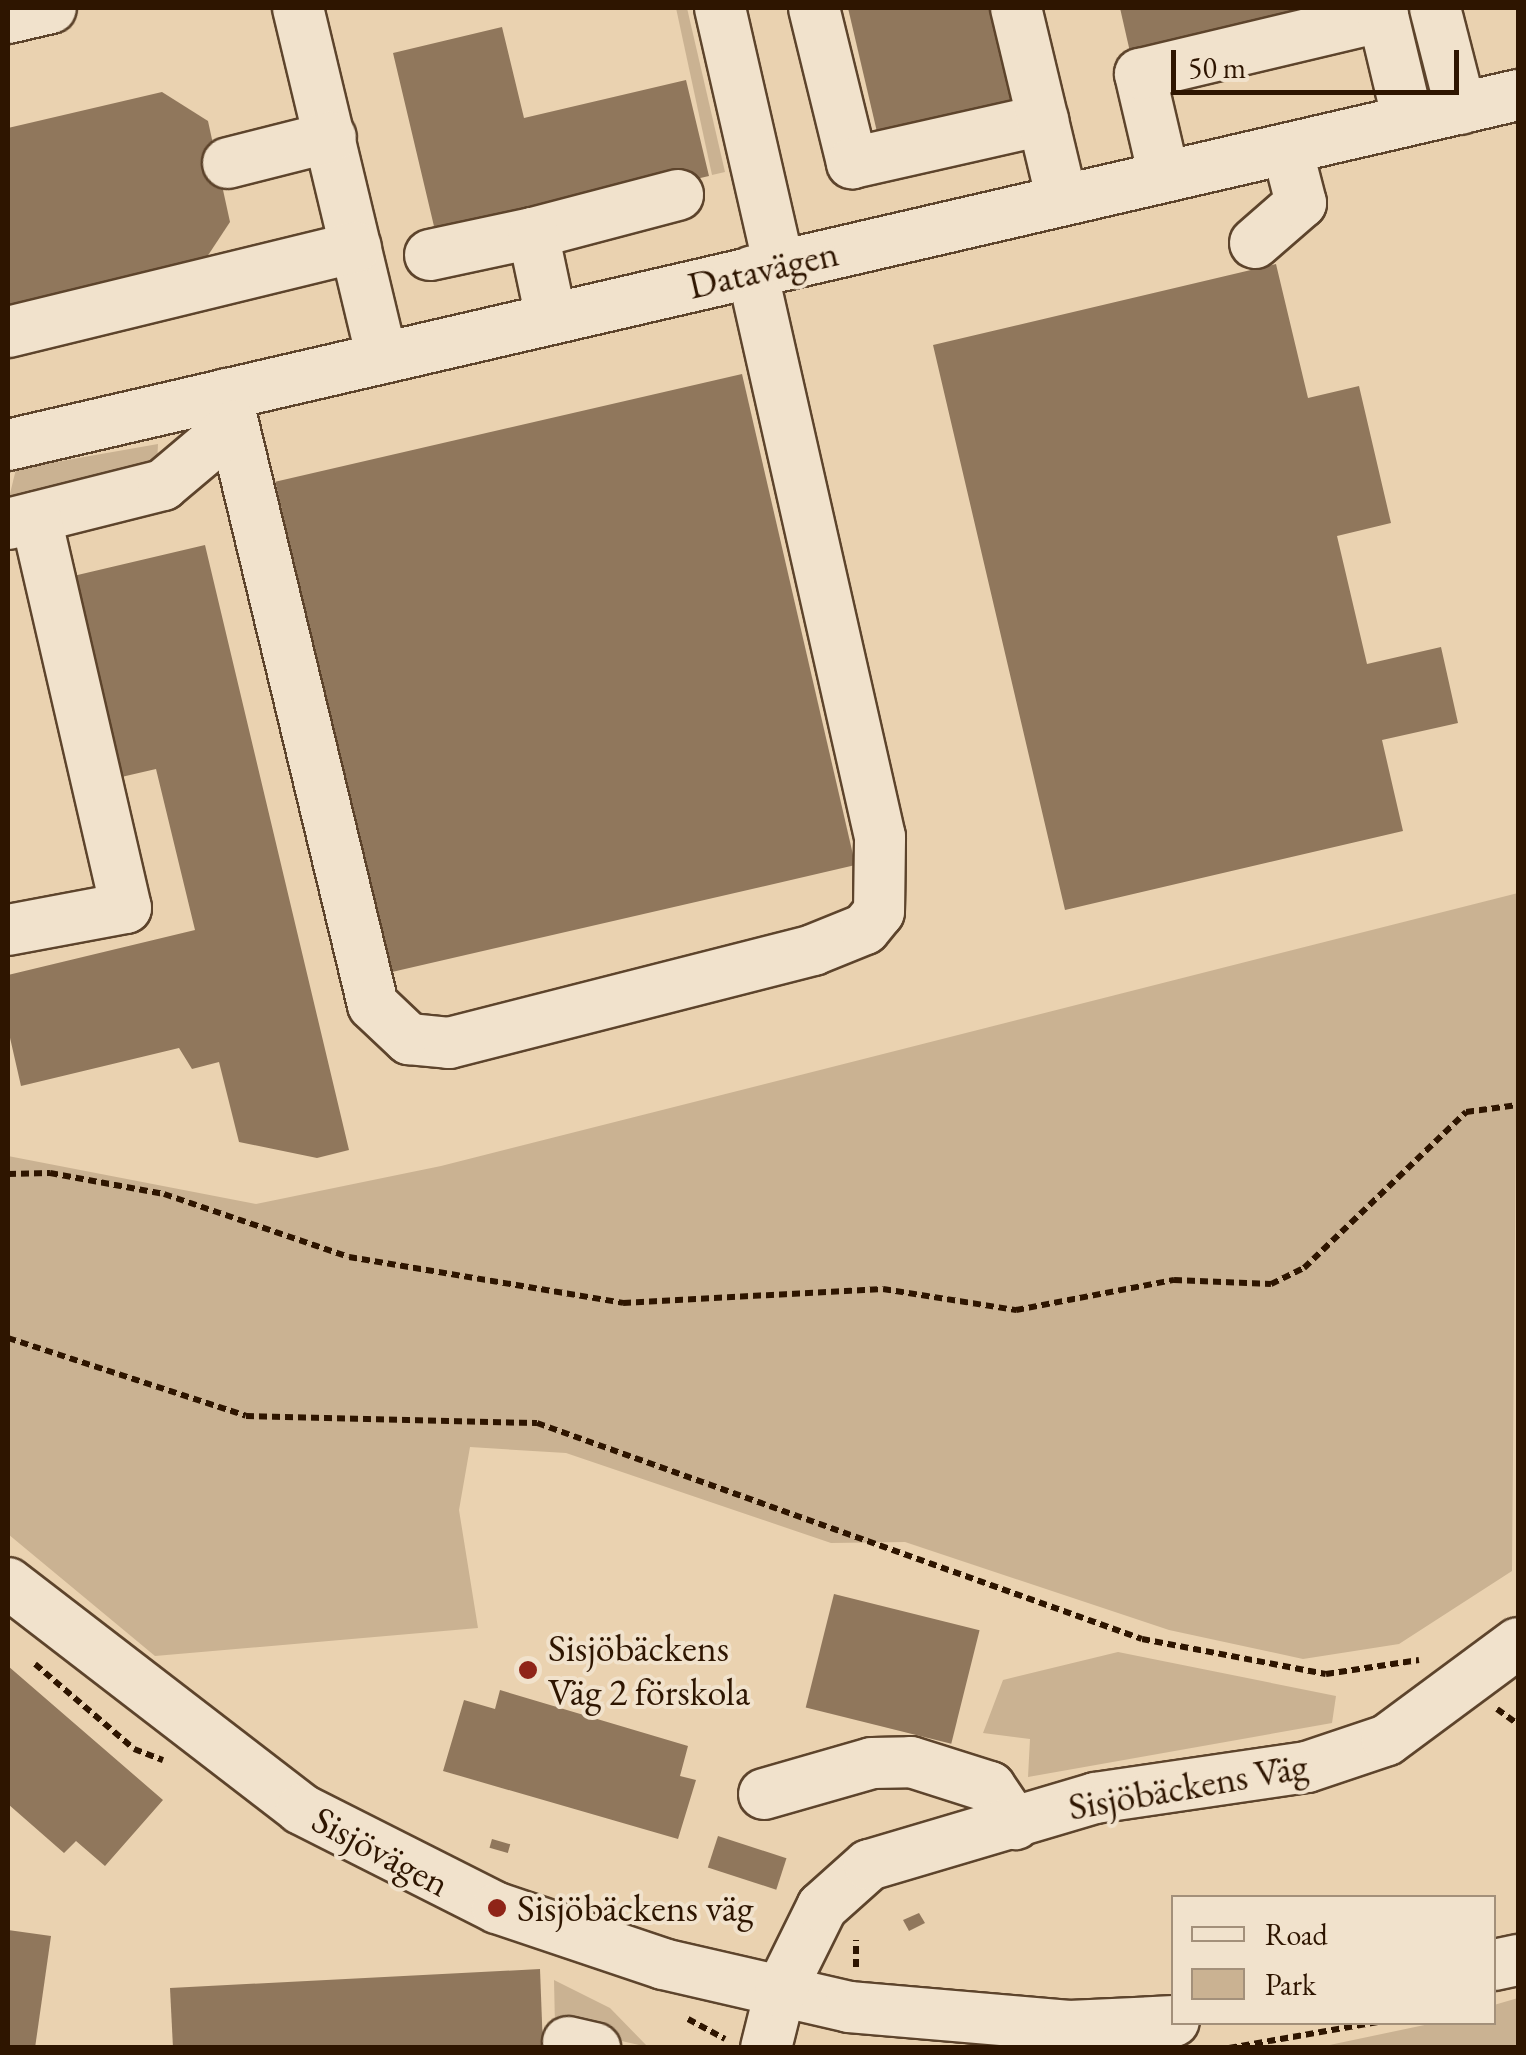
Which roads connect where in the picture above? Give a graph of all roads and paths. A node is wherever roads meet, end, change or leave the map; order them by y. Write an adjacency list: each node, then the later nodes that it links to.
1 (51, 8): 7 (street)
2 (298, 8): 12 (street)
3 (720, 8): 22 (street)
4 (814, 8): 10 (street)
5 (1016, 8): 10 (street)
6 (1435, 8): 9 (street)
7 (8, 18)
8 (1518, 95): 9 (street, Datavägen)
9 (1461, 108): 11 (street, Datavägen)
10 (1043, 120): 17 (street)
11 (1408, 120): 13 (street, Datavägen); 15 (street)
12 (332, 137): 14 (street); 20 (street)
13 (1286, 148): 15 (street, Datavägen); 19 (street)
14 (228, 163)
15 (1164, 176): 17 (street, Datavägen)
16 (678, 195): 18 (street)
17 (1062, 200): 22 (street, Datavägen)
18 (532, 232): 21 (street); 23 (street)
19 (1256, 243)
20 (356, 247): 24 (street); 25 (street)
21 (430, 255)
22 (765, 268): 23 (street, Datavägen); 26 (street)
23 (551, 318): 25 (street, Datavägen)
24 (8, 332)
25 (382, 358): 26 (street, Datavägen)
26 (229, 410): 27 (street, Datavägen); 28 (street)
27 (8, 444)
28 (22, 520): 29 (street)
29 (8, 930)
30 (1518, 1106): 31 (path)
31 (8, 1174)
32 (8, 1338): 35 (path)
33 (8, 1583): 38 (street, Sisjövägen)
34 (1518, 1643): 35 (street, Sisjöbäckens Väg)
35 (1468, 1687): 37 (street, Sisjöbäckens Väg)
36 (764, 1794): 37 (street)
37 (1016, 1824): 38 (street, Sisjöbäckens Väg)
38 (780, 1992): 41 (street, Sisjövägen); 42 (street, Sisjöbäckens Väg)
39 (1171, 2021): 41 (street, Sisjövägen)
40 (1361, 2025): 43 (path)
41 (1071, 2037)
42 (766, 2048)
43 (1229, 2048)

